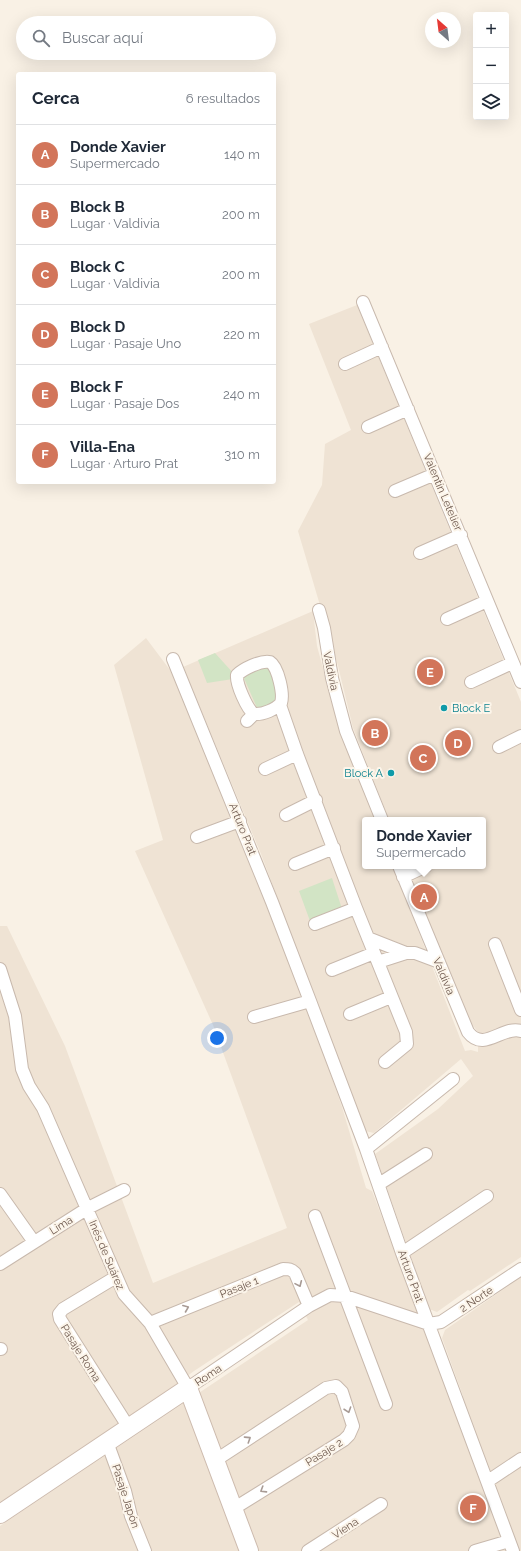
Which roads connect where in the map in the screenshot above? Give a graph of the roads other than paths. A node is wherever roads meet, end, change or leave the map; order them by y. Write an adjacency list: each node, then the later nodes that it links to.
1 (363, 302): 2 (street, Valentín Letelier)
2 (382, 347): 3 (street); 4 (street, Valentín Letelier)
3 (345, 364)
4 (408, 409): 5 (street); 6 (street, Valentín Letelier)
5 (368, 427)
6 (435, 474): 7 (street); 8 (street, Valentín Letelier)
7 (395, 491)
8 (461, 535): 9 (street); 10 (street, Valentín Letelier)
9 (420, 553)
10 (487, 601): 12 (street); 14 (street, Valentín Letelier)
11 (318, 610): 24 (street, Valdivia)
12 (447, 619)
13 (173, 659): 25 (street, Arturo Prat)
14 (512, 663): 15 (street); 16 (street, Valentín Letelier)
15 (471, 682)
16 (521, 682)
17 (280, 705): 17 (street); 20 (street)
18 (521, 736): 19 (street)
19 (499, 747)
20 (297, 754): 21 (street); 22 (street)
21 (265, 769)
22 (316, 800): 23 (street); 27 (street)
23 (286, 815)
24 (381, 817)
25 (240, 821): 26 (street); 41 (street, Arturo Prat)
26 (198, 838)
27 (334, 848): 28 (street); 31 (street)
28 (295, 864)
29 (414, 869): 30 (street)
30 (401, 872): 37 (street, Valdivia)
31 (356, 908): 32 (street); 33 (street)
32 (315, 924)
33 (368, 938): 35 (street); 36 (street)
34 (495, 944): 42 (street)
35 (406, 953): 36 (street); 37 (street)
36 (376, 958): 39 (street); 40 (street)
37 (439, 962): 45 (street, Valdivia)
38 (0, 970): 54 (street, Inés de Suárez)
39 (332, 970)
40 (391, 997): 43 (street); 46 (street)
41 (310, 1001): 44 (street); 48 (street, Arturo Prat)
42 (521, 1010)
43 (350, 1014)
44 (254, 1017)
45 (521, 1031)
46 (385, 1062)
47 (453, 1078): 48 (street)
48 (366, 1149): 50 (street, Arturo Prat)
49 (426, 1154): 50 (street)
50 (379, 1184): 57 (street, Arturo Prat)
51 (124, 1190): 54 (street, Lima)
52 (0, 1194): 56 (street)
53 (487, 1196): 57 (street)
54 (88, 1208): 56 (street, Lima); 60 (street, Inés de Suárez)
55 (315, 1216): 61 (street)
56 (34, 1242): 58 (street, Lima)
57 (402, 1253): 64 (street, Arturo Prat)
58 (0, 1264)
59 (521, 1269): 64 (street, 2 Norte)
60 (116, 1277): 63 (street, Inés de Suárez); 67 (street, Pasaje Roma)
61 (345, 1296): 62 (street, Roma); 64 (street, Roma); 66 (street)
62 (309, 1306): 63 (street, Pasaje 1, one-way to 62); 65 (street, Roma)
63 (150, 1323): 65 (street, Inés de Suárez)
64 (429, 1324): 71 (street, Arturo Prat)
65 (188, 1388): 67 (street, Roma); 70 (street, Inés de Suárez)
66 (386, 1404)
67 (129, 1428): 68 (street, Roma)
68 (107, 1442): 74 (street, Roma); 76 (street, Pasaje Japón)
69 (521, 1459): 71 (street)
70 (216, 1460): 73 (street, Inés de Suárez); 73 (street, Pasaje 2, one-way to 73)
71 (488, 1481): 75 (street, Arturo Prat)
72 (381, 1504): 78 (street, Viena)
73 (233, 1509): 77 (street, Inés de Suárez)
74 (0, 1514)
75 (511, 1546): 79 (street)
76 (145, 1551)
77 (249, 1551)
78 (308, 1551)
79 (475, 1551)

